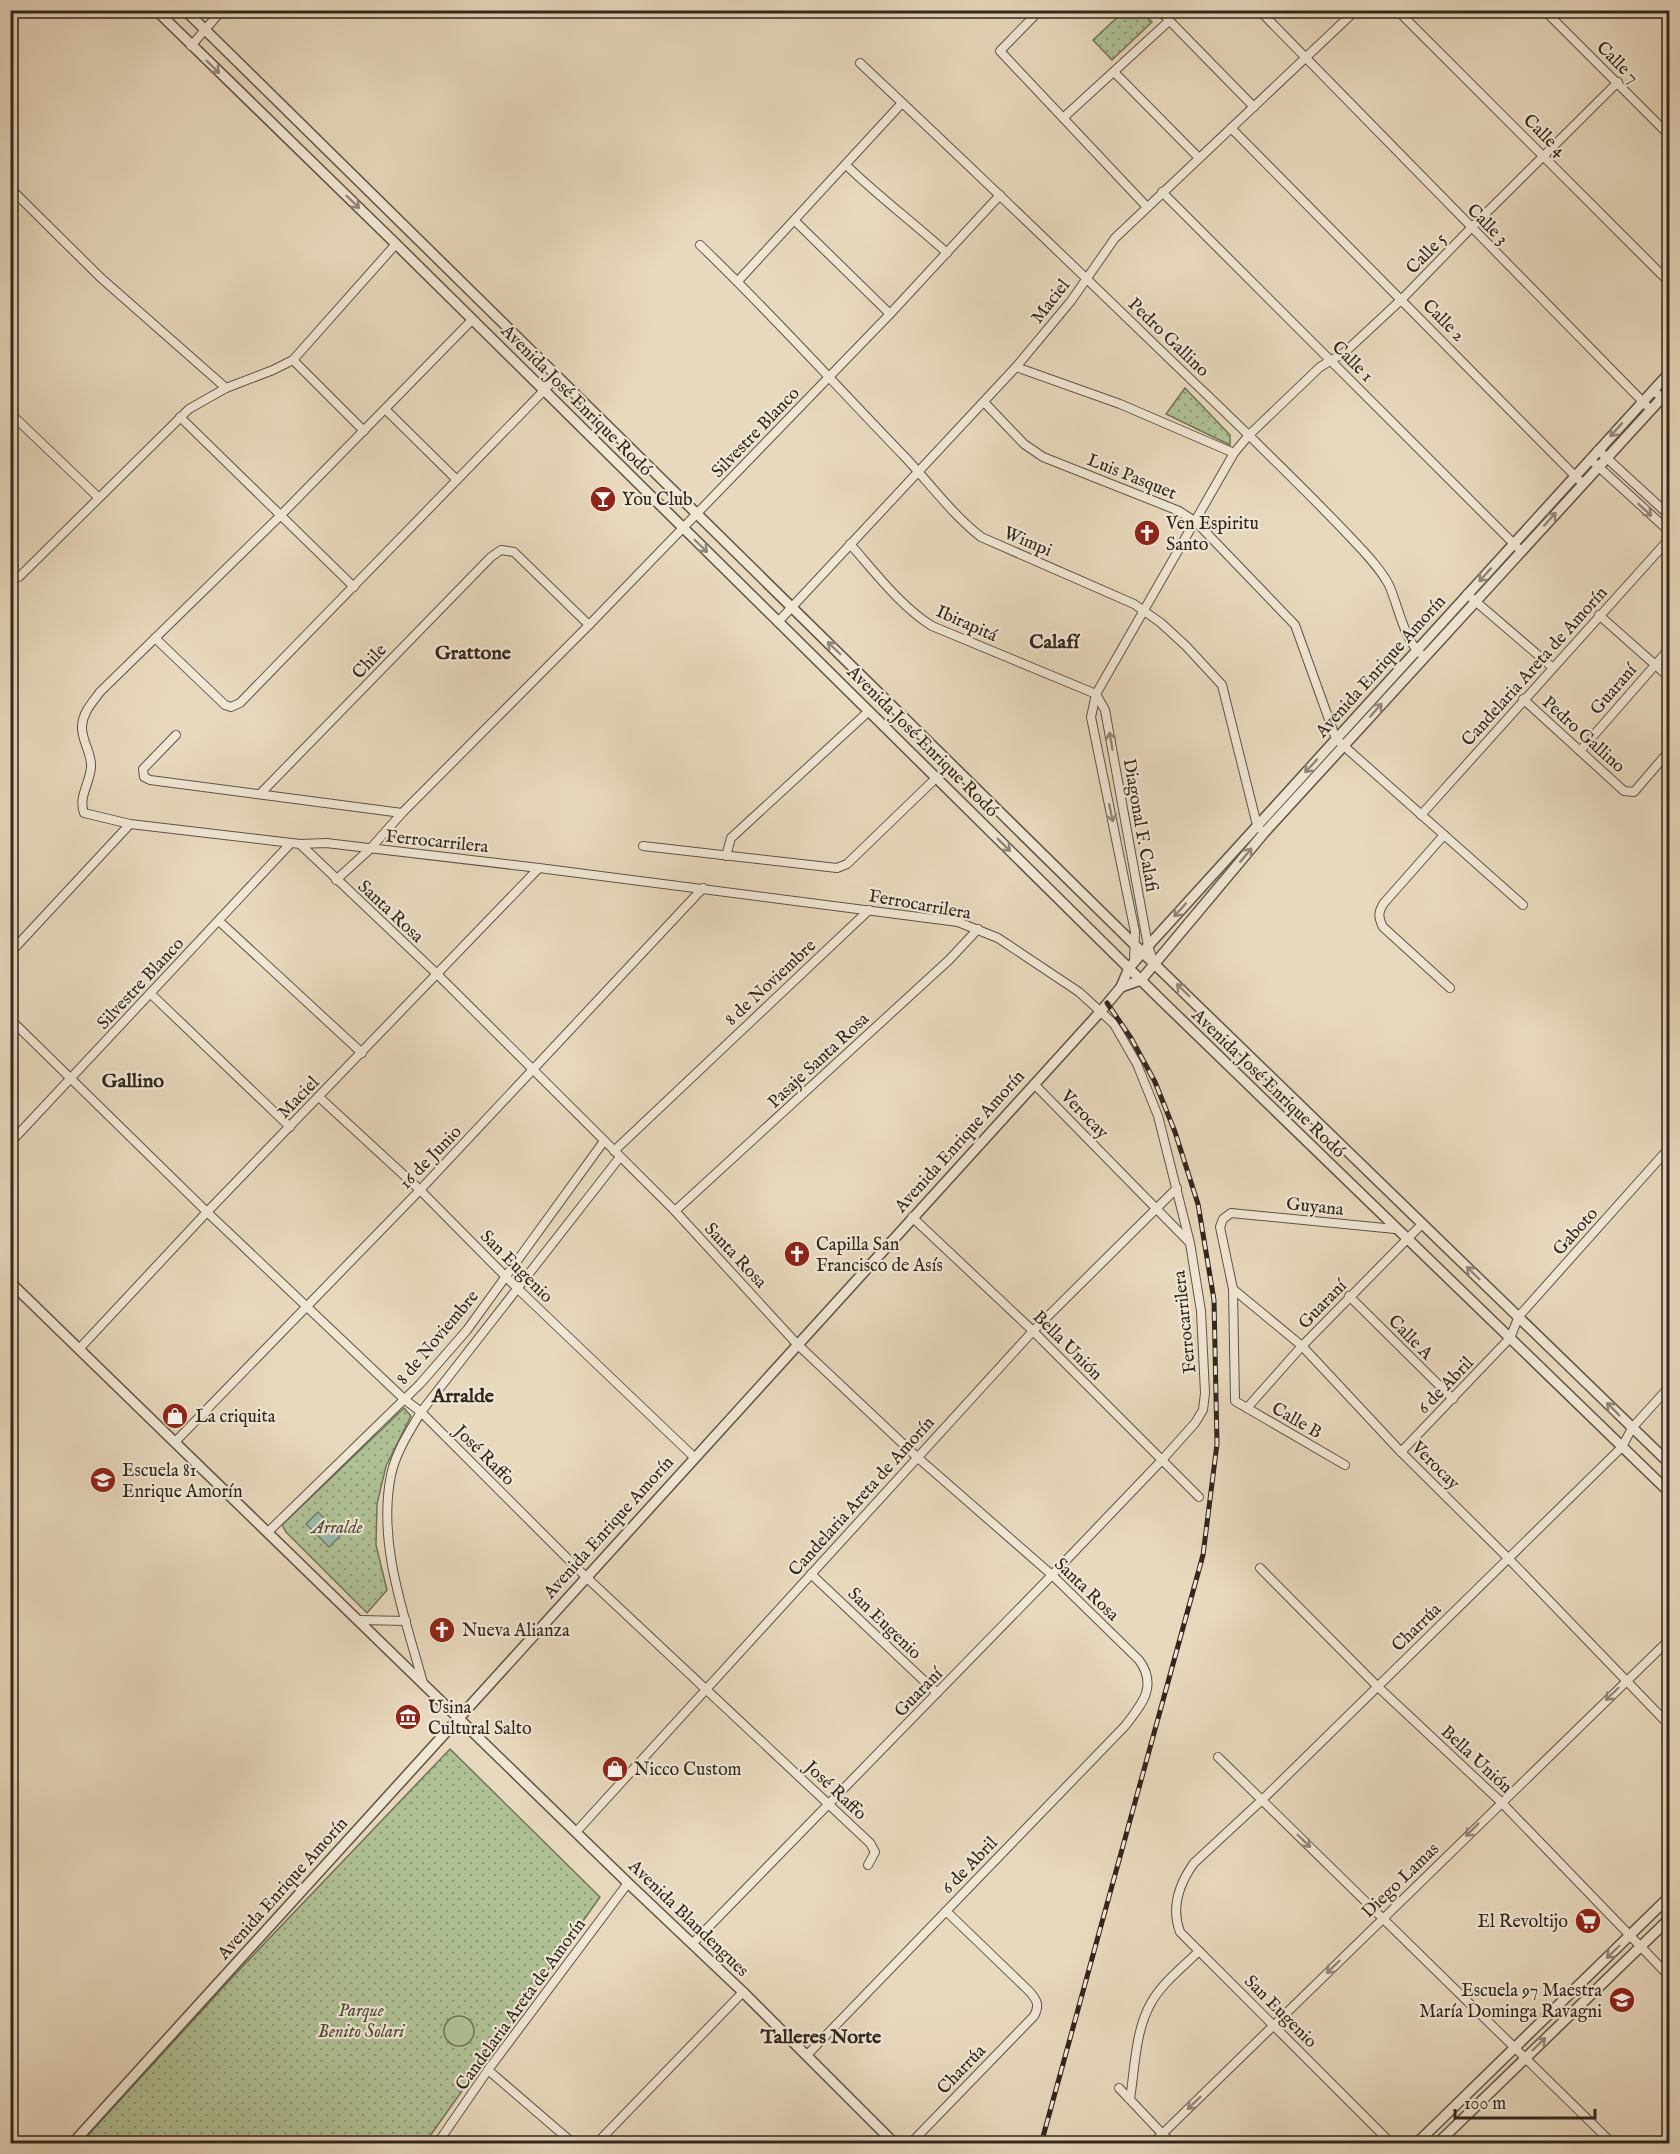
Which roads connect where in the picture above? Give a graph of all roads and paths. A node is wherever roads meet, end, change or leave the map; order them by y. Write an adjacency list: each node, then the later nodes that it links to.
1 (156, 10): 12 (street, Avenida José Enrique Rodó)
2 (185, 10): 11 (street, Avenida José Enrique Rodó)
3 (222, 10): 11 (street)
4 (1040, 10): 19 (street)
5 (1159, 10): 10 (street)
6 (1259, 10): 13 (street)
7 (1356, 10): 13 (street, Maciel)
8 (1397, 10): 23 (street, Calle 4)
9 (1544, 10): 16 (street, Calle 7)
10 (1169, 21): 15 (street); 18 (street)
11 (204, 31): 12 (street); 22 (street, Avenida José Enrique Rodó)
12 (191, 46): 24 (street, Avenida José Enrique Rodó, one-way to 24)
13 (1305, 58): 18 (street, Maciel); 32 (street, Calle 3)
14 (860, 63): 17 (street, Pedro Gallino)
15 (1114, 72): 19 (street); 25 (street)
16 (1618, 82): 21 (street, Calle 7); 23 (street, Calle 5)
17 (903, 103): 26 (street); 29 (street, Pedro Gallino)
18 (1254, 107): 20 (street, Maciel)
19 (1063, 118): 30 (street)
20 (1232, 128): 25 (street, Maciel); 41 (street, Calle 2)
21 (1670, 136)
22 (319, 143): 24 (street); 36 (street, Avenida José Enrique Rodó)
23 (1544, 156): 32 (street, Calle 5); 40 (street, Calle 4)
24 (307, 158): 33 (street, Avenida José Enrique Rodó, one-way to 33)
25 (1199, 158): 28 (street, Maciel)
26 (846, 165): 31 (street); 35 (street)
27 (10, 188): 50 (street)
28 (1162, 192): 30 (street, Maciel); 45 (street, Calle 1)
29 (1000, 195): 35 (street, Silvestre Blanco); 38 (street, Pedro Gallino)
30 (1147, 207): 38 (street, Maciel)
31 (795, 221): 39 (street); 42 (street)
32 (1471, 228): 41 (street, Calle 5); 56 (street, Calle 3)
33 (396, 244): 37 (street, Avenida José Enrique Rodó); 44 (street)
34 (700, 245): 39 (street, Wimpi)
35 (947, 253): 42 (street, Silvestre Blanco)
36 (436, 257): 37 (street); 48 (street, Avenida José Enrique Rodó)
37 (424, 273): 43 (street, Avenida José Enrique Rodó)
38 (1087, 279): 46 (street, Maciel); 63 (street, Pedro Gallino)
39 (738, 281): 49 (street, Wimpi)
40 (1670, 283)
41 (1402, 299): 45 (street, Calle 5); 70 (street, Calle 2)
42 (890, 314): 49 (street, Silvestre Blanco)
43 (472, 320): 53 (street, Avenida José Enrique Rodó); 58 (street)
44 (294, 360): 50 (street); 62 (street)
45 (1331, 360): 63 (street, Calle 5); 81 (street, Calle 1)
46 (1016, 367): 55 (street, Maciel); 65 (street)
47 (1670, 372): 52 (street, Avenida Enrique Amorín)
48 (557, 377): 53 (street); 74 (street, Avenida José Enrique Rodó)
49 (829, 378): 69 (street, Wimpi); 74 (street, Silvestre Blanco)
50 (226, 388): 61 (street)
51 (1670, 389): 54 (street, Avenida Enrique Amorín)
52 (1653, 390): 54 (street); 56 (street, Avenida Enrique Amorín)
53 (543, 391): 71 (street); 78 (street, Avenida José Enrique Rodó)
54 (1661, 398): 57 (street); 59 (street, Avenida Enrique Amorín)
55 (984, 402): 69 (street, Maciel); 77 (street, Luis Pasquet)
56 (1642, 402): 59 (street, Calle 3); 64 (street, Avenida Enrique Amorín, one-way to 64)
57 (1670, 405)
58 (385, 409): 62 (street); 71 (street)
59 (1650, 410): 66 (street, Avenida Enrique Amorín)
60 (10, 413): 73 (street)
61 (180, 417): 73 (street); 75 (street)
62 (364, 431): 75 (street)
63 (1249, 435): 65 (street, Diagonal F. Calafi); 95 (street, Pedro Gallino)
64 (1598, 450): 66 (street); 67 (street, Avenida Enrique Amorín)
65 (1234, 453): 77 (street, Diagonal F. Calafi)
66 (1606, 457): 68 (street, Avenida Enrique Amorín); 76 (street)
67 (1590, 459): 68 (street); 70 (street, Avenida Enrique Amorín)
68 (1598, 466): 72 (street, Avenida Enrique Amorín); 79 (street, one-way to 79)
69 (918, 471): 82 (street, Maciel); 89 (street, Wimpi)
70 (1575, 475): 72 (street, Calle 2); 81 (street, Avenida Enrique Amorín)
71 (457, 480): 85 (street)
72 (1583, 484): 83 (street, Avenida Enrique Amorín, one-way to 72)
73 (98, 497): 84 (street)
74 (697, 513): 78 (street, Silvestre Blanco); 88 (street, Avenida José Enrique Rodó)
75 (280, 516): 85 (street); 93 (street)
76 (1670, 516)
77 (1196, 522): 89 (street, Diagonal F. Calafi); 104 (street, Luis Pasquet)
78 (683, 528): 91 (street, Avenida José Enrique Rodó, one-way to 91); 92 (street, Silvestre Blanco)
79 (1670, 532)
80 (1670, 538): 90 (street, Candelaria Areta de Amorín)
81 (1514, 543): 83 (street, Calle 1); 86 (street, Avenida Enrique Amorín, one-way to 86)
82 (850, 544): 88 (street, Maciel); 100 (street, Ibirapitá)
83 (1521, 551): 87 (street, Avenida Enrique Amorín)
84 (19, 577)
85 (354, 587): 93 (street)
86 (1467, 594): 87 (street); 95 (street, Avenida Enrique Amorín)
87 (1475, 601): 96 (street, Avenida Enrique Amorín); 98 (street)
88 (792, 607): 91 (street, Maciel); 128 (street, Avenida José Enrique Rodó, one-way to 88)
89 (1144, 611): 100 (street, Diagonal F. Calafi); 113 (street, Wimpi)
90 (1599, 615): 97 (street); 98 (street, Candelaria Areta de Amorín)
91 (778, 621): 102 (street, Avenida José Enrique Rodó)
92 (589, 625): 109 (street, Chile); 110 (street, Silvestre Blanco)
93 (155, 638): 112 (street)
94 (1670, 648): 97 (street, Guaraní)
95 (1415, 650): 96 (street, Pedro Gallino); 104 (street, Avenida Enrique Amorín)
96 (1424, 657): 105 (street, Avenida Enrique Amorín, one-way to 96)
97 (1654, 665): 99 (street); 107 (street, Guaraní)
98 (1552, 667): 101 (street, Candelaria Areta de Amorín)
99 (1670, 678)
100 (1096, 694): 128 (street, Diagonal F. Calafi, one-way to 128); 129 (street, Diagonal F. Calafi, one-way to 100)
101 (1523, 699): 107 (street, Pedro Gallino); 111 (street, Candelaria Areta de Amorín)
102 (869, 711): 108 (street, Avenida José Enrique Rodó); 120 (street)
103 (176, 735): 109 (street)
104 (1336, 739): 105 (street, Luis Pasquet); 113 (street, Avenida Enrique Amorín, one-way to 113)
105 (1343, 747): 111 (street, Luis Pasquet); 114 (street, Avenida Enrique Amorín)
106 (1670, 750): 107 (street, Pedro Gallino)
107 (1580, 751)
108 (936, 778): 120 (street); 132 (street, Avenida José Enrique Rodó, one-way to 132)
109 (260, 794): 110 (street)
110 (402, 813): 119 (street, Silvestre Blanco)
111 (1421, 815): 115 (street, Luis Pasquet)
112 (130, 824): 116 (street); 130 (street)
113 (1257, 825): 114 (street, Wimpi); 129 (street, Avenida Enrique Amorín, one-way to 129)
114 (1264, 833): 131 (street, Avenida Enrique Amorín, one-way to 114)
115 (1444, 835): 124 (street, Luis Pasquet); 136 (street)
116 (290, 844): 117 (street); 126 (street, Silvestre Blanco)
117 (300, 844): 119 (street, Ferrocarrilera); 122 (street, Santa Rosa)
118 (643, 846): 120 (street)
119 (370, 849): 121 (street, Ferrocarrilera); 122 (street, Silvestre Blanco)
120 (726, 856)
121 (539, 867): 123 (street, Ferrocarrilera); 133 (street, Maciel)
122 (336, 880): 133 (street, Santa Rosa)
123 (704, 888): 125 (street, Ferrocarrilera); 141 (street, 16 de Junio)
124 (1523, 905)
125 (869, 910): 127 (street, Ferrocarrilera); 149 (street, 8 de Noviembre)
126 (219, 921): 137 (street, Silvestre Blanco); 140 (street)
127 (978, 929): 138 (street, Ferrocarrilera); 154 (street, Pasaje Santa Rosa)
128 (1136, 944): 129 (street, Avenida José Enrique Rodó); 132 (street, Diagonal F. Calafi)
129 (1145, 949): 131 (street, Avenida José Enrique Rodó); 132 (street, Avenida Enrique Amorín)
130 (10, 953)
131 (1154, 963): 134 (street, Avenida Enrique Amorín); 156 (street, Avenida José Enrique Rodó, one-way to 131)
132 (1132, 965): 134 (street, Avenida José Enrique Rodó); 135 (street, Avenida Enrique Amorín)
133 (437, 974): 140 (street, Maciel); 141 (street, Santa Rosa)
134 (1141, 980): 135 (street); 157 (street, Avenida José Enrique Rodó)
135 (1121, 987): 138 (street, Avenida Enrique Amorín)
136 (1450, 988)
137 (151, 994): 142 (street, Silvestre Blanco); 145 (street)
138 (1101, 1011): 143 (street, Avenida Enrique Amorín); 150 (street, Ferrocarrilera)
139 (10, 1019): 142 (street, José Raffo)
140 (362, 1053): 144 (street, Maciel)
141 (534, 1070): 146 (street, Santa Rosa); 151 (street, 16 de Junio)
142 (70, 1078): 147 (street, Silvestre Blanco); 153 (street, José Raffo)
143 (1034, 1084): 152 (street, Verocay); 155 (street, Avenida Enrique Amorín)
144 (319, 1097): 145 (street, Maciel); 151 (street, San Eugenio)
145 (290, 1127): 153 (street, Maciel)
146 (604, 1141): 149 (street, Santa Rosa); 160 (street, 8 de Noviembre)
147 (10, 1143)
148 (1670, 1147): 166 (street, Gaboto)
149 (617, 1154): 154 (street, Santa Rosa); 162 (street, 8 de Noviembre)
150 (1177, 1188): 152 (street, Candelaria Areta de Amorín); 159 (street, Ferrocarrilera)
151 (420, 1190): 160 (street, San Eugenio); 165 (street, 16 de Junio)
152 (1157, 1209): 159 (street, Verocay); 167 (street, Candelaria Areta de Amorín)
153 (207, 1212): 165 (street, José Raffo); 171 (street, Maciel)
154 (675, 1212): 169 (street, Santa Rosa)
155 (912, 1217): 167 (street, Bella Unión); 169 (street, Avenida Enrique Amorín)
156 (1422, 1224): 158 (street, Guaraní); 166 (street, Avenida José Enrique Rodó, one-way to 156)
157 (1395, 1229): 158 (street, Avenida José Enrique Rodó); 163 (street, Guyana)
158 (1406, 1239): 164 (street, Guaraní); 168 (street, Avenida José Enrique Rodó)
159 (1190, 1243): 183 (street, Ferrocarrilera)
160 (506, 1277): 162 (street, San Eugenio); 173 (street, 8 de Noviembre)
161 (10, 1282): 171 (street, Avenida Blandengues)
162 (517, 1288): 176 (street, 8 de Noviembre); 181 (street, San Eugenio)
163 (1233, 1289): 170 (street, Verocay); 175 (street, Calle B)
164 (1349, 1296): 170 (street, Guaraní); 174 (street, Calle A)
165 (306, 1305): 173 (street, José Raffo); 178 (street, 16 de Junio)
166 (1519, 1316): 168 (street, Gaboto); 177 (street, Avenida José Enrique Rodó, one-way to 166)
167 (1033, 1331): 182 (street, Candelaria Areta de Amorín); 183 (street, Bella Unión)
168 (1510, 1338): 174 (street, 6 de Abril); 179 (street, Avenida José Enrique Rodó)
169 (797, 1344): 181 (street, Avenida Enrique Amorín); 182 (street, Santa Rosa)
170 (1302, 1346): 175 (street, Guaraní); 180 (street, Verocay)
171 (79, 1349): 178 (street, Avenida Blandengues)
172 (1670, 1386): 177 (street, Charrúa)
173 (404, 1399): 176 (street, José Raffo); 188 (street, 8 de Noviembre)
174 (1452, 1399): 180 (street, 6 de Abril)
175 (1247, 1408): 185 (street, Calle B)
176 (421, 1412): 193 (street, José Raffo); 195 (street, 8 de Noviembre)
177 (1632, 1428): 179 (street, Charrúa); 184 (street, Avenida José Enrique Rodó)
178 (175, 1442): 188 (street, Avenida Blandengues)
179 (1622, 1447): 186 (street, Avenida José Enrique Rodó); 189 (street, Charrúa)
180 (1401, 1452): 189 (street, Verocay)
181 (694, 1457): 193 (street, Avenida Enrique Amorín)
182 (916, 1457): 191 (street, Candelaria Areta de Amorín); 192 (street, Santa Rosa)
183 (1162, 1460): 187 (street, Bella Unión); 192 (street, Guaraní)
184 (1670, 1464)
185 (1345, 1465)
186 (1670, 1493)
187 (1199, 1497)
188 (268, 1532): 194 (street, Avenida Blandengues)
189 (1509, 1559): 197 (street, Verocay); 199 (street, Charrúa)
190 (1260, 1568): 199 (street, Bella Unión)
191 (812, 1574): 200 (street, Candelaria Areta de Amorín); 202 (street, San Eugenio)
192 (1052, 1575): 201 (street, Santa Rosa); 202 (street, Guaraní)
193 (585, 1576): 200 (street, José Raffo); 203 (street, Avenida Enrique Amorín)
194 (359, 1620): 195 (street); 198 (street, Avenida Blandengues)
195 (406, 1621): 198 (street, 8 de Noviembre)
196 (1670, 1639): 197 (street, Diego Lamas)
197 (1626, 1680): 204 (street, Verocay); 207 (street, Diego Lamas, one-way to 207)
198 (423, 1683): 203 (street, Avenida Blandengues)
199 (1377, 1686): 206 (street, Charrúa); 207 (street, Bella Unión)
200 (705, 1689): 208 (street, José Raffo); 209 (street, Candelaria Areta de Amorín)
201 (1147, 1692): 214 (street, 6 de Abril)
202 (937, 1694): 208 (street, Guaraní)
203 (459, 1718): 209 (street, Avenida Blandengues); 231 (street, Avenida Enrique Amorín)
204 (1670, 1726)
205 (1218, 1757): 206 (street)
206 (1262, 1800): 212 (street, Charrúa); 215 (street, one-way to 215)
207 (1501, 1802): 215 (street, Diego Lamas, one-way to 215); 217 (street, Bella Unión)
208 (829, 1804): 210 (street, José Raffo); 218 (street, Guaraní)
209 (576, 1832): 211 (street, Avenida Blandengues)
210 (868, 1865)
211 (628, 1883): 218 (street, Avenida Blandengues); 227 (street, Candelaria Areta de Amorín)
212 (1181, 1887): 220 (street, San Eugenio)
213 (1670, 1896): 217 (street)
214 (946, 1911): 225 (street, 6 de Abril); 236 (street, Charrúa)
215 (1383, 1918): 223 (street, Diego Lamas, one-way to 223); 224 (street)
216 (1670, 1918): 219 (street)
217 (1630, 1935): 219 (street, Bella Unión); 224 (street, one-way to 224)
218 (693, 1943): 222 (street, Avenida Blandengues)
219 (1641, 1946): 221 (street, Bella Unión); 226 (street, one-way to 219)
220 (1199, 1951): 223 (street, San Eugenio); 229 (street)
221 (1670, 1977)
222 (743, 1992): 225 (street, Avenida Blandengues); 234 (street)
223 (1274, 2024): 230 (street, Diego Lamas, one-way to 230); 239 (street, San Eugenio)
224 (1514, 2047): 226 (street); 240 (street)
225 (807, 2055): 235 (street, Avenida Blandengues)
226 (1524, 2058): 241 (street); 242 (street)
227 (488, 2070): 232 (street, Candelaria Areta de Amorín); 233 (street)
228 (1119, 2088): 229 (street)
229 (1130, 2099): 230 (street)
230 (1162, 2133): 237 (street, Diego Lamas); 238 (street)
231 (72, 2144)
232 (437, 2144)
233 (574, 2144)
234 (596, 2144)
235 (895, 2144)
236 (910, 2144)
237 (1152, 2144)
238 (1172, 2144)
239 (1392, 2144)
240 (1416, 2144)
241 (1437, 2144)
242 (1614, 2144)

